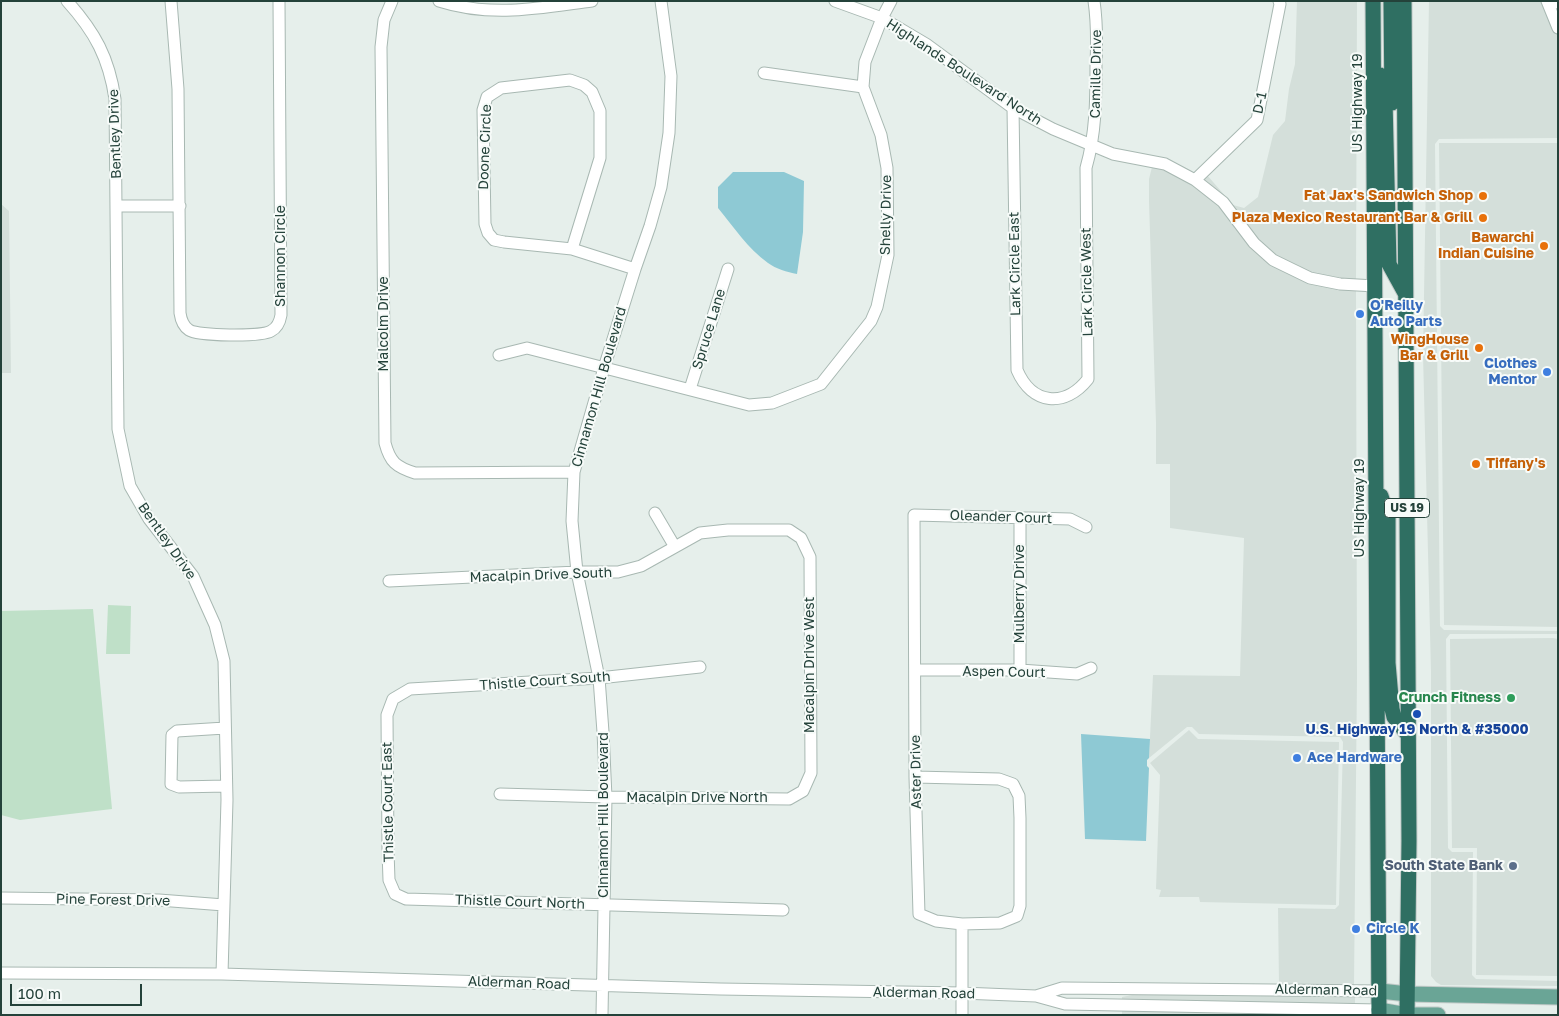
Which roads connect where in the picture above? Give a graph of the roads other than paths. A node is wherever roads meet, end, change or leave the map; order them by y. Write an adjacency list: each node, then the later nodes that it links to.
1 (66, 1): 25 (street, Bentley Drive)
2 (171, 1): 26 (street, Shannon Circle)
3 (279, 1): 26 (street, Shannon Circle)
4 (392, 1): 36 (street, Malcolm Drive)
5 (440, 1): 6 (street)
6 (592, 1)
7 (661, 1): 28 (street, Cinnamon Hill Boulevard)
8 (835, 1): 16 (street, Highlands Boulevard North)
9 (890, 1): 16 (street, Shelly Drive)
10 (1094, 1): 22 (street, Camille Drive)
11 (1279, 1): 24 (street, D-1)
12 (1373, 1): 18 (highway, US Highway 19 / US 19)
13 (1391, 1): 23 (highway)
14 (1404, 1): 23 (highway, US 19)
15 (1547, 1): 17 (street)
16 (882, 18): 20 (street, Shelly Drive); 21 (street, Highlands Boulevard North)
17 (1558, 28)
18 (1374, 47): 30 (highway, US Highway 19 / US 19); 31 (highway)
19 (764, 73): 20 (street)
20 (864, 87): 34 (street, Shelly Drive)
21 (1013, 108): 22 (street, Highlands Boulevard North); 35 (street, Lark Circle East)
22 (1092, 146): 24 (street, Highlands Boulevard North); 35 (street, Lark Circle West)
23 (1405, 168): 31 (highway, US 19)
24 (1195, 180): 30 (street, Highlands Boulevard North)
25 (117, 206): 26 (street); 52 (street, Bentley Drive)
26 (180, 206)
27 (572, 249): 27 (street, Doone Circle); 28 (street, Doone Circle)
28 (635, 269): 33 (street, Cinnamon Hill Boulevard)
29 (728, 269): 34 (street, Spruce Lane)
30 (1375, 286): 37 (highway, US Highway 19 / US 19)
31 (1406, 294): 53 (highway, US 19)
32 (499, 355): 33 (street, Shelly Drive)
33 (604, 368): 34 (street, Shelly Drive); 36 (street, Cinnamon Hill Boulevard)
34 (690, 389)
35 (1055, 398)
36 (574, 472): 44 (street, Cinnamon Hill Boulevard)
37 (1376, 481): 53 (highway); 68 (highway, US Highway 19 / US 19)
38 (655, 513): 43 (street)
39 (914, 515): 40 (street, Oleander Court); 48 (street, Aster Drive)
40 (1020, 517): 41 (street, Oleander Court); 49 (street, Mulberry Drive)
41 (1086, 527)
42 (801, 538): 43 (street, Macalpin Drive South); 56 (street, Macalpin Drive West)
43 (675, 547): 44 (street, Macalpin Drive South)
44 (577, 572): 45 (street, Macalpin Drive South); 50 (street, Cinnamon Hill Boulevard)
45 (389, 581)
46 (700, 667): 50 (street, Thistle Court South)
47 (1091, 668): 49 (street, Aspen Court)
48 (916, 670): 49 (street, Aspen Court); 54 (street, Aster Drive)
49 (1020, 670)
50 (598, 678): 51 (street, Thistle Court South); 58 (street, Cinnamon Hill Boulevard)
51 (393, 699): 60 (street, Thistle Court East)
52 (225, 728): 55 (street, Bentley Drive); 55 (street)
53 (1408, 735): 70 (highway, US 19)
54 (916, 777): 64 (street, Aster Drive); 64 (street)
55 (226, 786): 62 (street, Bentley Drive)
56 (803, 792): 58 (street, Macalpin Drive North)
57 (500, 794): 58 (street, Macalpin Drive North)
58 (606, 797): 61 (street, Cinnamon Hill Boulevard)
59 (1, 898): 62 (street, Pine Forest Drive)
60 (406, 899): 61 (street, Thistle Court North)
61 (604, 904): 63 (street, Thistle Court North); 67 (street, Cinnamon Hill Boulevard)
62 (224, 905): 66 (street, Bentley Drive)
63 (783, 910)
64 (962, 924): 69 (street)
65 (1, 973): 66 (street, Alderman Road)
66 (222, 974): 67 (street, Alderman Road)
67 (602, 986): 69 (street, Alderman Road); 75 (street, Cinnamon Hill Boulevard)
68 (1380, 991): 70 (main road, Alderman Road); 71 (street, Alderman Road); 74 (highway, US Highway 19 / US 19)
69 (962, 993): 71 (street, Alderman Road); 76 (street)
70 (1408, 994): 72 (main road, Alderman Road); 77 (highway, US 19)
71 (1036, 996): 73 (street, Alderman Road)
72 (1558, 997)
73 (1065, 1009): 74 (street, Alderman Road)
74 (1379, 1012): 77 (main road, Alderman Road)
75 (602, 1015)
76 (962, 1015)
77 (1407, 1015): 78 (main road, Alderman Road)
78 (1438, 1015)

